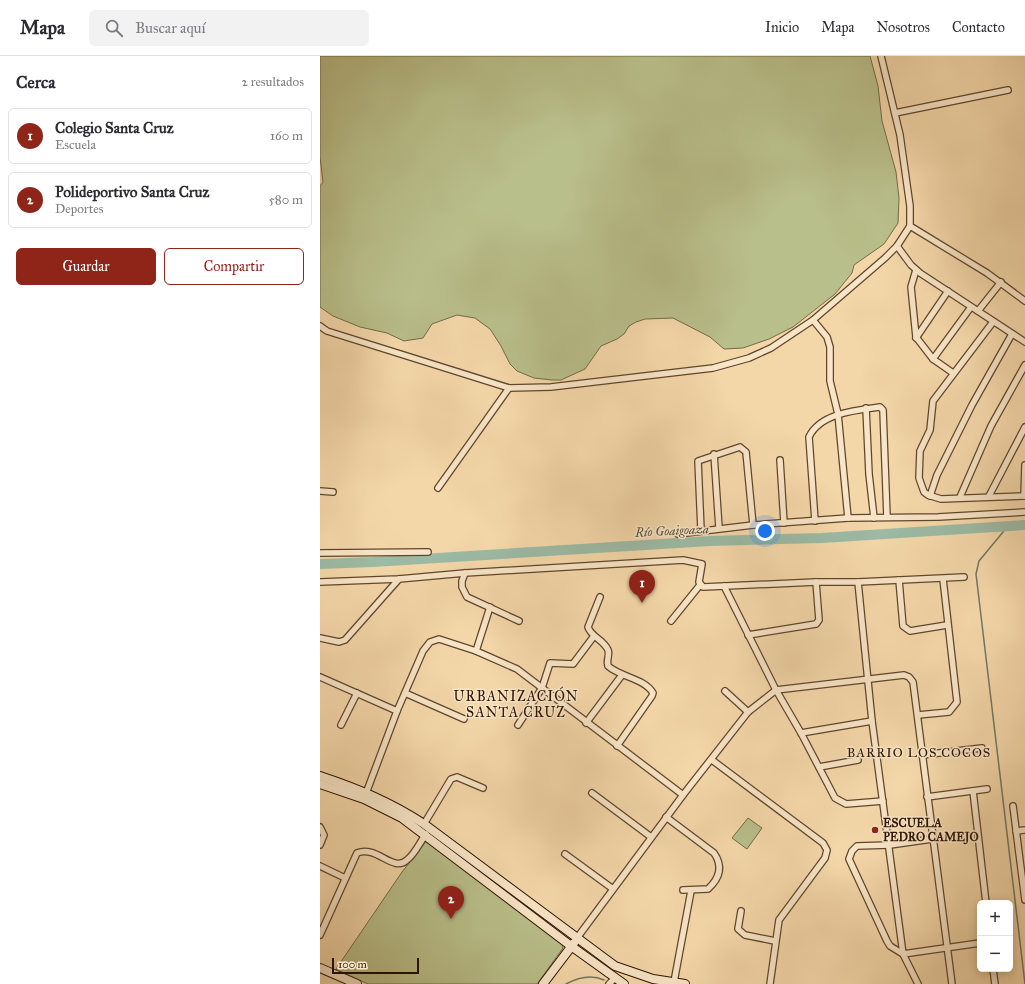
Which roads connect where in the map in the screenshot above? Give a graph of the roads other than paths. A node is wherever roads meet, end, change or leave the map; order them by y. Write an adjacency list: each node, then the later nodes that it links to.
1 (881, 56): 3 (street)
2 (1008, 90): 3 (street)
3 (895, 113): 4 (street)
4 (910, 226): 5 (street); 7 (street)
5 (897, 246): 6 (street); 12 (street)
6 (916, 270): 8 (street); 16 (street)
7 (1001, 282): 9 (street); 11 (street)
8 (948, 291): 10 (street); 16 (street)
9 (1025, 301)
10 (971, 306): 11 (street); 18 (street)
11 (978, 311): 13 (street)
12 (813, 320): 21 (street); 23 (street)
13 (993, 322): 15 (street); 20 (street)
14 (320, 326): 21 (street)
15 (1012, 334): 17 (street); 31 (street)
16 (916, 338): 18 (street)
17 (1025, 342)
18 (934, 359): 20 (street)
19 (1025, 366): 34 (street)
20 (953, 373): 31 (street)
21 (509, 388): 28 (street)
22 (866, 408): 23 (street); 36 (street); 38 (street)
23 (838, 414): 37 (street); 39 (street)
24 (1025, 427): 32 (street)
25 (714, 454): 41 (street); 42 (street); 43 (street)
26 (780, 460): 40 (street)
27 (1025, 465): 33 (street)
28 (438, 488)
29 (320, 491): 30 (street)
30 (333, 492)
31 (930, 496): 34 (street)
32 (989, 496): 33 (street); 34 (street)
33 (1025, 496)
34 (960, 497)
35 (1025, 512): 36 (street)
36 (887, 517): 38 (street)
37 (848, 518): 38 (street); 39 (street)
38 (874, 518)
39 (815, 521): 40 (street)
40 (784, 523): 41 (street)
41 (753, 525): 42 (street)
42 (719, 528): 43 (street)
43 (701, 530): 44 (street)
44 (678, 534)
45 (428, 552): 46 (street)
46 (320, 553)
47 (465, 573): 50 (street); 55 (street); 58 (street)
48 (964, 577): 49 (street)
49 (943, 579): 51 (street); 61 (street)
50 (399, 580): 52 (street); 64 (street)
51 (899, 580): 54 (street); 61 (street)
52 (320, 582)
53 (816, 582): 54 (street); 56 (street); 63 (street)
54 (858, 582): 68 (street)
55 (700, 585): 56 (street); 60 (street)
56 (724, 586): 63 (street)
57 (600, 598): 62 (street)
58 (490, 607): 59 (street); 65 (street)
59 (519, 621)
60 (670, 621)
61 (947, 625): 76 (street)
62 (594, 636): 66 (street); 69 (street)
63 (748, 636): 70 (street)
64 (320, 638)
65 (476, 651): 69 (street); 73 (street)
66 (622, 675): 79 (street); 83 (street)
67 (320, 677): 72 (street)
68 (867, 678): 70 (street); 76 (street); 78 (street)
69 (542, 688): 79 (street); 81 (street)
70 (776, 690): 75 (street); 82 (street)
71 (725, 691): 75 (street)
72 (357, 693): 74 (street); 80 (street)
73 (405, 693): 74 (street); 77 (street)
74 (397, 711): 95 (street)
75 (748, 712): 86 (street)
76 (918, 715): 85 (street)
77 (464, 719)
78 (872, 720): 82 (street); 98 (street)
79 (586, 723): 83 (street)
80 (341, 725)
81 (518, 725)
82 (801, 732): 88 (street)
83 (617, 746): 96 (street)
84 (982, 748): 85 (street)
85 (922, 755): 97 (street)
86 (712, 760): 96 (street); 122 (street)
87 (858, 760): 88 (street)
88 (819, 766): 98 (street)
89 (320, 776): 95 (main road)
90 (320, 784): 95 (main road)
91 (483, 788): 101 (street)
92 (987, 789): 93 (street)
93 (973, 791): 97 (street); 118 (street)
94 (592, 793): 106 (street)
95 (365, 795): 101 (main road); 105 (main road)
96 (683, 795): 100 (street)
97 (927, 797): 107 (street)
98 (883, 801): 109 (street)
99 (1013, 806): 104 (street)
100 (666, 817): 106 (street); 116 (street)
101 (424, 824): 121 (main road)
102 (320, 828): 108 (street)
103 (1025, 830): 104 (street)
104 (1016, 831): 111 (street)
105 (426, 834): 113 (street); 124 (main road)
106 (651, 837): 114 (street)
107 (932, 839): 109 (street); 125 (street)
108 (320, 845)
109 (890, 845): 126 (street); 126 (street)
110 (565, 854): 114 (street)
111 (1023, 859): 117 (street)
112 (320, 866): 113 (street)
113 (345, 878): 120 (street)
114 (613, 888): 121 (street)
115 (683, 890): 116 (street)
116 (691, 891): 130 (street)
117 (1025, 896)
118 (986, 900)
119 (741, 911): 122 (street)
120 (321, 931)
121 (577, 938): 124 (main road); 130 (main road)
122 (775, 941): 135 (street)
123 (977, 943): 125 (street)
124 (571, 946): 129 (main road); 132 (main road)
125 (948, 948): 126 (street); 137 (street)
126 (903, 954): 136 (street)
127 (320, 968): 131 (main road)
128 (993, 972): 138 (street)
129 (612, 981): 133 (main road)
130 (674, 982): 134 (main road)
131 (357, 984)
132 (543, 984)
133 (624, 984)
134 (685, 984)
135 (770, 984)
136 (918, 984)
137 (952, 984)
138 (995, 984)

